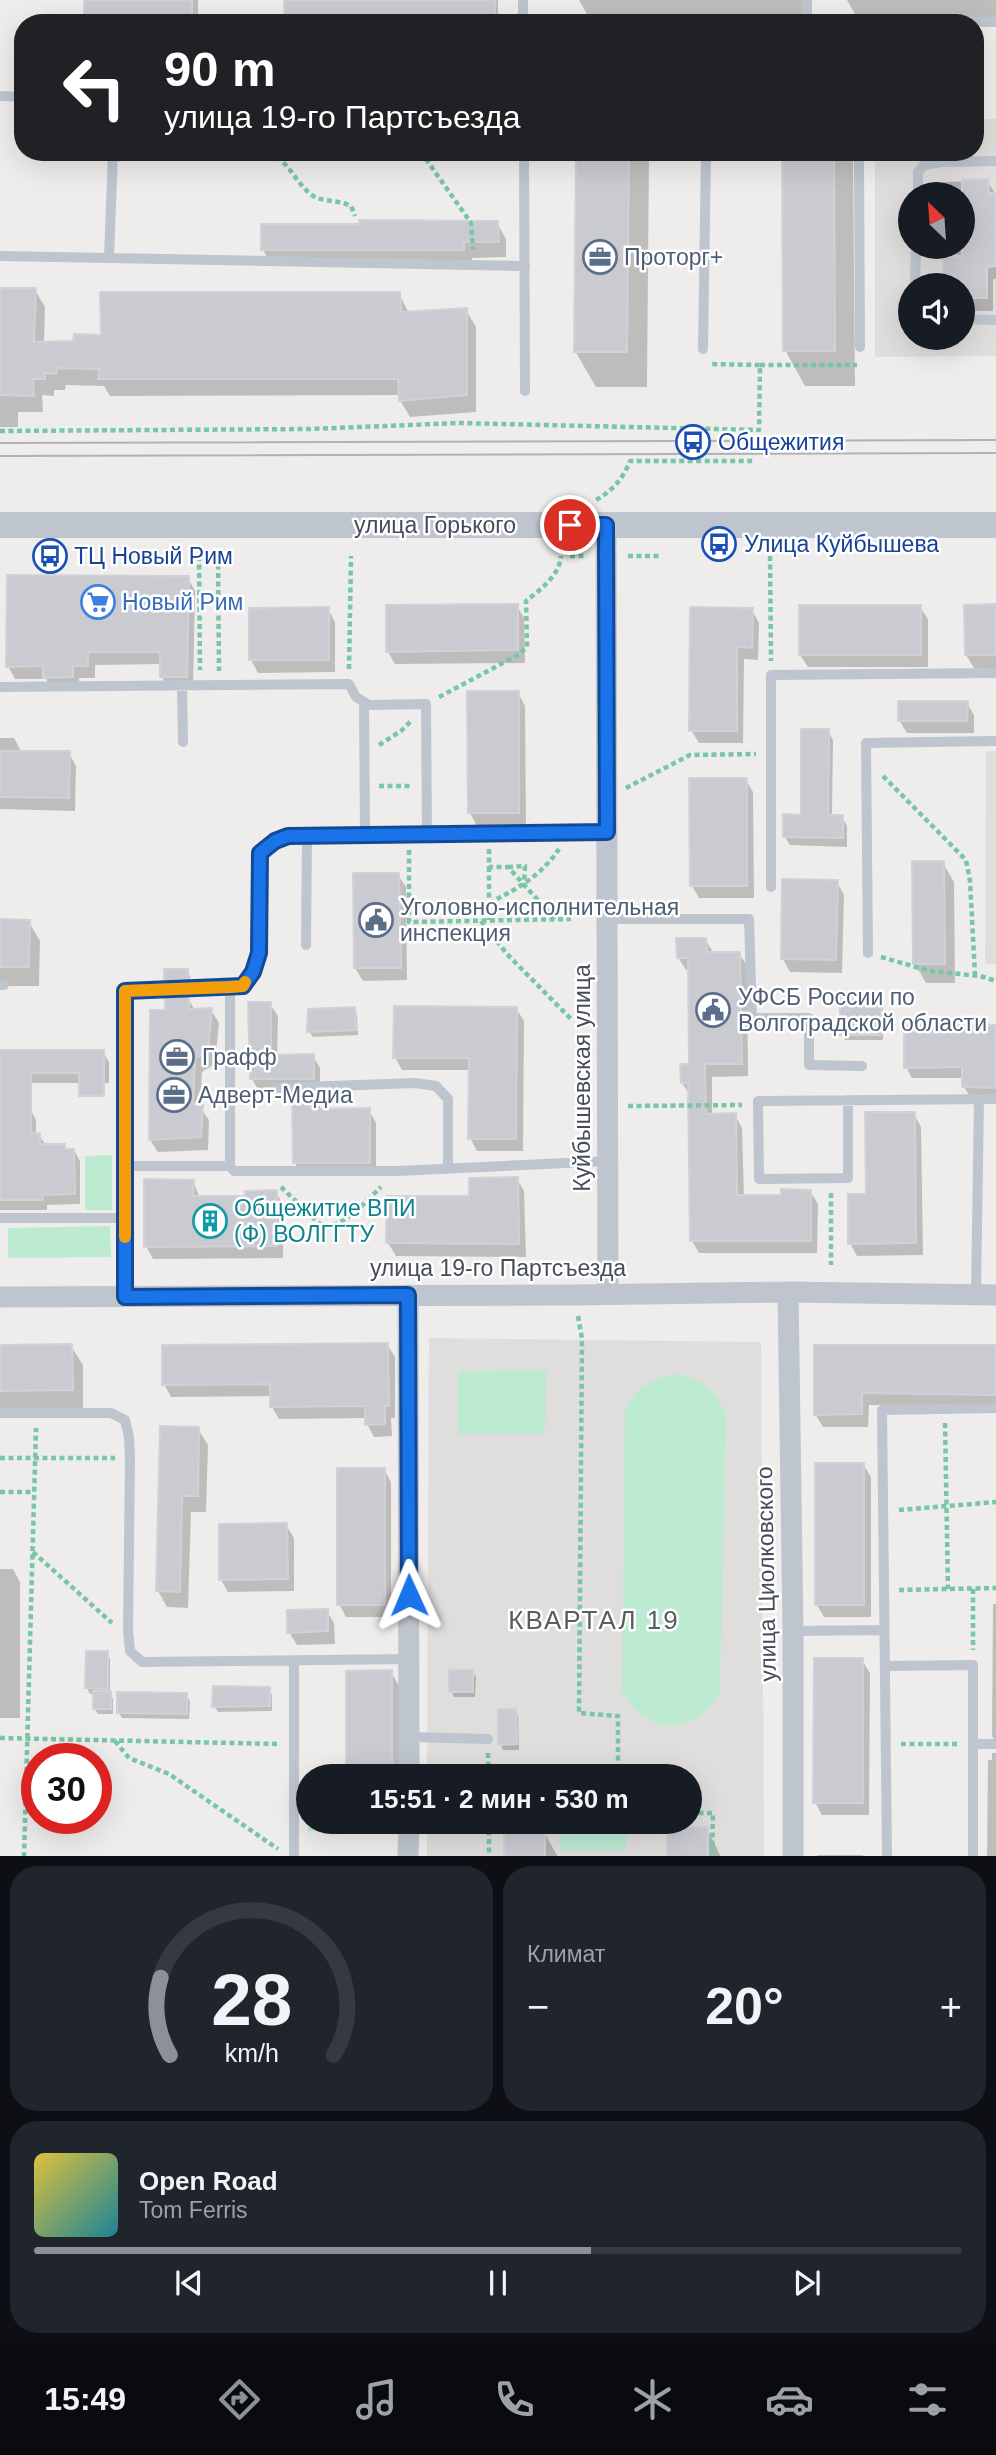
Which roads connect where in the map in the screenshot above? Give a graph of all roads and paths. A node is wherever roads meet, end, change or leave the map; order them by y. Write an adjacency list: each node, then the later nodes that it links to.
1 (113, 161): 11 (lane)
2 (281, 161): 9 (path)
3 (427, 161): 12 (path)
4 (524, 161): 13 (lane)
5 (706, 161): 17 (lane)
6 (859, 161): 16 (lane)
7 (996, 161): 8 (lane)
8 (918, 182)
9 (355, 216)
10 (0, 256): 11 (lane)
11 (109, 258): 12 (lane)
12 (473, 264): 13 (lane)
13 (525, 266): 19 (lane)
14 (975, 319): 15 (lane)
15 (996, 320)
16 (860, 347): 18 (path)
17 (703, 349): 18 (path)
18 (760, 365): 20 (path)
19 (525, 391)
20 (0, 431)
21 (755, 461): 22 (path)
22 (584, 502)
23 (0, 525): 24 (street, улица Горького)
24 (606, 525): 25 (street, улица Горького); 48 (street, Куйбышевская улица)
25 (996, 525)
26 (199, 556): 36 (path)
27 (218, 556): 34 (path)
28 (351, 556): 33 (path)
29 (561, 556): 39 (path)
30 (770, 556): 32 (path)
31 (996, 673): 32 (lane)
32 (771, 675): 43 (lane)
33 (349, 684): 34 (lane); 38 (lane)
34 (219, 685): 36 (lane)
35 (182, 686): 36 (lane); 37 (lane); 40 (lane)
36 (200, 686)
37 (0, 687)
38 (364, 703): 39 (lane); 42 (lane)
39 (421, 704): 42 (path); 46 (lane)
40 (184, 741)
41 (996, 741): 44 (lane)
42 (364, 753): 45 (lane)
43 (771, 754): 47 (path); 58 (lane)
44 (866, 758): 66 (lane); 67 (path)
45 (365, 786): 46 (path); 52 (lane)
46 (426, 786): 54 (lane)
47 (626, 789)
48 (607, 832): 49 (lane); 62 (street, Куйбышевская улица)
49 (571, 833): 50 (lane); 57 (path)
50 (488, 835): 54 (lane); 55 (path)
51 (307, 836): 52 (lane); 65 (lane); 69 (lane)
52 (365, 836): 53 (lane)
53 (409, 836): 54 (lane); 63 (path)
54 (427, 836)
55 (489, 867): 56 (path); 59 (path)
56 (508, 867): 57 (path); 57 (path)
57 (524, 885): 59 (path); 60 (path)
58 (771, 887)
59 (489, 903): 64 (path)
60 (555, 919): 61 (path); 64 (path)
61 (571, 919)
62 (609, 919): 71 (lane); 78 (street, Куйбышевская улица)
63 (480, 920): 64 (path); 70 (path)
64 (489, 920)
65 (306, 944)
66 (868, 953): 67 (path)
67 (975, 975): 68 (path)
68 (996, 981)
69 (230, 987): 79 (lane); 80 (lane)
70 (570, 1019)
71 (862, 1066)
72 (276, 1088): 81 (lane)
73 (979, 1099): 74 (lane); 75 (lane); 91 (lane)
74 (996, 1099)
75 (848, 1100): 76 (lane); 84 (lane)
76 (758, 1105): 77 (path); 84 (lane)
77 (627, 1107)
78 (608, 1161): 81 (lane); 89 (street, Куйбышевская улица)
79 (125, 1166): 80 (lane); 86 (lane)
80 (230, 1166): 82 (lane)
81 (448, 1168): 83 (lane)
82 (265, 1171): 83 (lane); 83 (path)
83 (397, 1171)
84 (830, 1178): 87 (path)
85 (0, 1218): 86 (lane)
86 (125, 1218): 93 (lane)
87 (831, 1265)
88 (788, 1292): 89 (street, улица 19-го Партсъезда); 91 (street, улица 19-го Партсъезда); 113 (street, улица Циолковского)
89 (608, 1294): 90 (street, улица 19-го Партсъезда)
90 (408, 1295): 93 (street, улица 19-го Партсъезда); 115 (street)
91 (986, 1295)
92 (0, 1297): 93 (street, улица 19-го Партсъезда)
93 (125, 1297)
94 (578, 1316): 129 (path)
95 (996, 1408): 96 (lane)
96 (945, 1409): 105 (path); 106 (lane)
97 (0, 1413): 98 (lane)
98 (37, 1413): 100 (path); 101 (lane)
99 (0, 1458): 100 (path)
100 (34, 1458): 101 (path); 103 (path)
101 (130, 1458): 114 (lane)
102 (0, 1492): 103 (path)
103 (34, 1492): 107 (path)
104 (996, 1503): 105 (path)
105 (947, 1506): 106 (path); 109 (path)
106 (883, 1511): 111 (lane)
107 (33, 1552): 114 (path); 121 (path)
108 (996, 1588): 110 (path)
109 (947, 1589): 110 (path); 111 (path)
110 (973, 1589): 117 (path)
111 (884, 1590): 112 (lane)
112 (884, 1630): 113 (lane); 118 (lane)
113 (793, 1631): 139 (street, улица Циолковского)
114 (128, 1638): 116 (lane)
115 (410, 1659): 116 (lane); 119 (street)
116 (294, 1661): 124 (lane)
117 (974, 1665): 118 (lane); 126 (lane)
118 (884, 1666): 125 (lane)
119 (410, 1737): 123 (lane); 128 (street)
120 (0, 1738): 121 (path)
121 (29, 1738): 122 (path); 133 (path)
122 (114, 1740): 124 (path); 134 (path)
123 (488, 1740)
124 (294, 1744): 135 (lane)
125 (885, 1744): 126 (path); 140 (lane)
126 (974, 1744): 127 (lane); 141 (lane)
127 (996, 1744)
128 (409, 1764)
129 (618, 1764)
130 (702, 1813): 138 (path)
131 (409, 1834): 136 (street)
132 (489, 1834): 137 (path)
133 (24, 1856)
134 (290, 1856)
135 (291, 1856)
136 (408, 1856)
137 (489, 1856)
138 (712, 1856)
139 (793, 1856)
140 (887, 1856)
141 (973, 1856)

